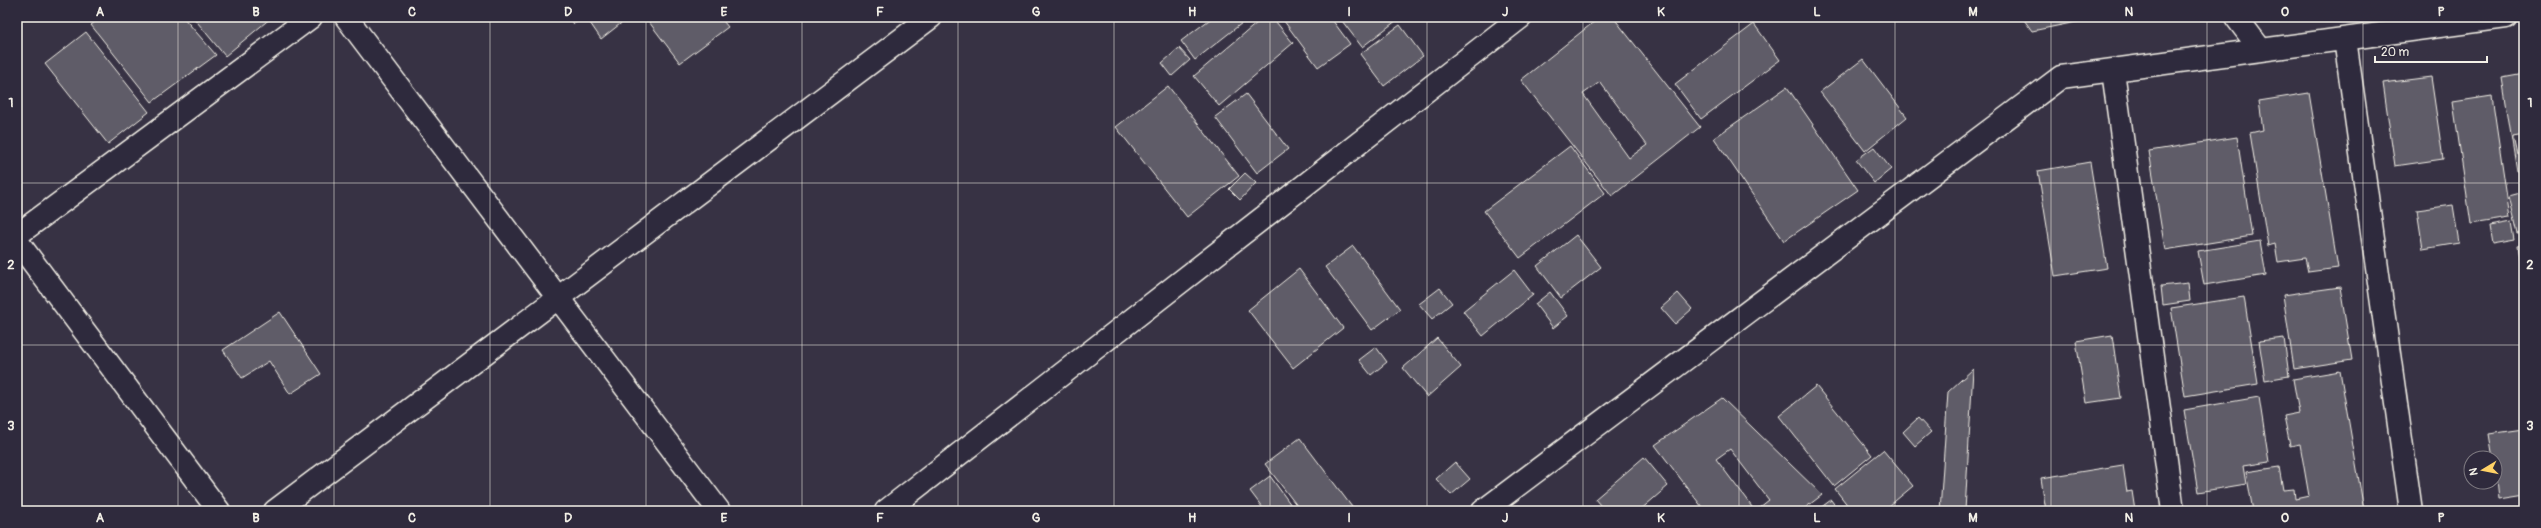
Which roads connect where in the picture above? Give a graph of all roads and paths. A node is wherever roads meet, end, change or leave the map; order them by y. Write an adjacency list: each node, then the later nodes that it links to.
1 (311, 17): 10 (street)
2 (346, 17): 12 (street)
3 (931, 17): 12 (street)
4 (1521, 17): 16 (street)
5 (2236, 17): 8 (street)
6 (2506, 17): 7 (street)
7 (2345, 39): 8 (street); 19 (street)
8 (2261, 50): 9 (street)
9 (2113, 71): 17 (street); 18 (street)
10 (17, 235)
11 (17, 241): 13 (street)
12 (558, 298): 14 (street); 15 (street)
13 (219, 511)
14 (275, 511)
15 (719, 511)
16 (886, 511)
17 (1483, 511)
18 (2173, 511)
19 (2411, 511)

